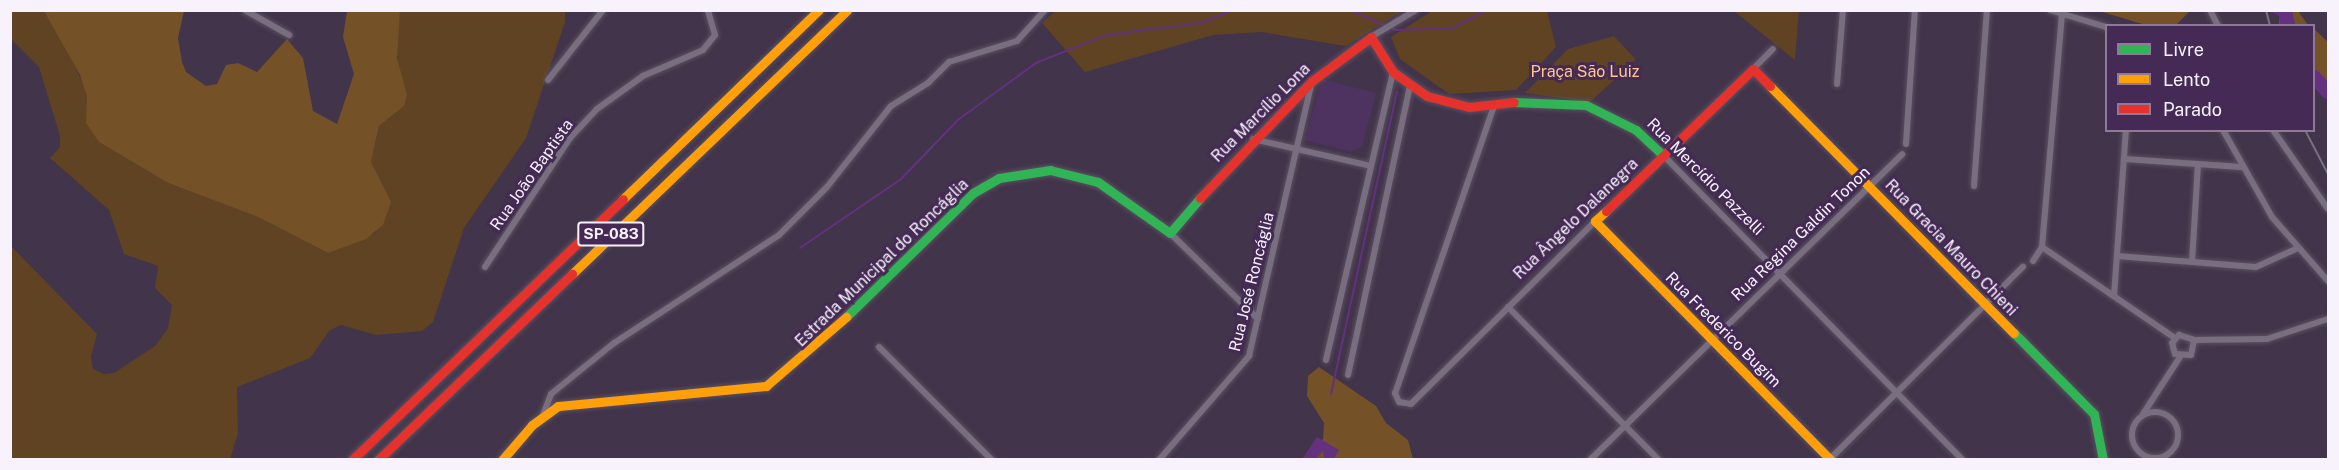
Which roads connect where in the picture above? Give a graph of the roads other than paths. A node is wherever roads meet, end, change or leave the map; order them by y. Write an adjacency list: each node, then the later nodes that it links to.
1 (245, 10): 16 (street)
2 (603, 10): 21 (street)
3 (708, 10): 48 (street, Rua João Baptista)
4 (819, 10): 68 (main road, SP-083)
5 (847, 10): 69 (main road, SP-083)
6 (1046, 10): 65 (street)
7 (1416, 10): 17 (street, Rua Marcílio Lona)
8 (1843, 10): 23 (street)
9 (1915, 10): 30 (street)
10 (1987, 10): 39 (street)
11 (2050, 10): 13 (street)
12 (2210, 10): 14 (street)
13 (2062, 14): 15 (street); 43 (street)
14 (2217, 24)
15 (2105, 27)
16 (289, 35)
17 (1371, 37): 20 (main road, Rua Mercídio Pazzelli); 22 (main road, Rua Marcílio Lona)
18 (1773, 49): 19 (street, Rua Ângelo Dalanegra)
19 (1753, 69): 33 (main road, Rua Ângelo Dalanegra); 38 (main road, Rua Gracia Mauro Chieni)
20 (1394, 72): 24 (main road, Rua Mercídio Pazzelli); 36 (street)
21 (548, 80)
22 (1312, 81): 29 (main road, Rua Marcílio Lona); 31 (street, Rua José Roncáglia)
23 (1838, 84)
24 (1410, 86): 25 (main road, Rua Mercídio Pazzelli); 63 (street)
25 (1494, 106): 33 (main road, Rua Mercídio Pazzelli); 54 (street, Rua Ângelo Dalanegra)
26 (2126, 132): 34 (street)
27 (2224, 132): 37 (street)
28 (2274, 132): 40 (street)
29 (1253, 139): 31 (street); 42 (main road, Rua Marcílio Lona)
30 (1906, 144)
31 (1298, 149): 36 (street); 55 (street, Rua José Roncáglia)
32 (1902, 154): 38 (street, Rua Regina Galdin Tonon)
33 (1663, 155): 41 (main road, Rua Ângelo Dalanegra); 50 (street, Rua Mercídio Pazzelli)
34 (2124, 159): 35 (street); 45 (street)
35 (2198, 164): 37 (street); 47 (street)
36 (1371, 166): 62 (street)
37 (2242, 167): 44 (street)
38 (1869, 186): 50 (street, Rua Regina Galdin Tonon); 53 (main road, Rua Gracia Mauro Chieni)
39 (1974, 186)
40 (2328, 209)
41 (1595, 221): 54 (street, Rua Ângelo Dalanegra); 58 (main road, Rua Frederico Bugim)
42 (1170, 233): 55 (street, Estrada Municipal do Roncáglia); 65 (main road, Estrada Municipal do Roncáglia)
43 (2042, 248): 46 (street); 52 (street)
44 (2298, 248): 47 (street); 51 (street)
45 (2117, 256): 47 (street); 52 (street)
46 (2033, 261)
47 (2192, 262)
48 (485, 267)
49 (2023, 267): 53 (street)
50 (1780, 273): 58 (street, Rua Regina Galdin Tonon); 64 (street, Rua Mercídio Pazzelli)
51 (2328, 281)
52 (2114, 296): 57 (street)
53 (1985, 304): 64 (street); 77 (main road, Rua Gracia Mauro Chieni)
54 (1508, 307): 67 (street)
55 (1258, 319): 72 (street, Rua José Roncáglia)
56 (2328, 320): 59 (street)
57 (2175, 338): 59 (street); 61 (street)
58 (1712, 340): 67 (street, Rua Regina Galdin Tonon); 75 (main road, Rua Frederico Bugim)
59 (2194, 340): 61 (street)
60 (879, 347): 71 (street)
61 (2180, 357): 66 (street)
62 (1326, 360)
63 (1348, 375)
64 (1897, 392): 75 (street); 76 (street, Rua Mercídio Pazzelli)
65 (543, 415): 70 (main road, Estrada Municipal do Roncáglia)
66 (2142, 416): 66 (street)
67 (1625, 425): 73 (street, Rua Regina Galdin Tonon); 74 (street)
68 (352, 459)
69 (378, 459)
70 (501, 459)
71 (992, 459)
72 (1158, 459)
73 (1590, 459)
74 (1659, 459)
75 (1830, 459)
76 (1963, 459)
77 (2103, 459)

